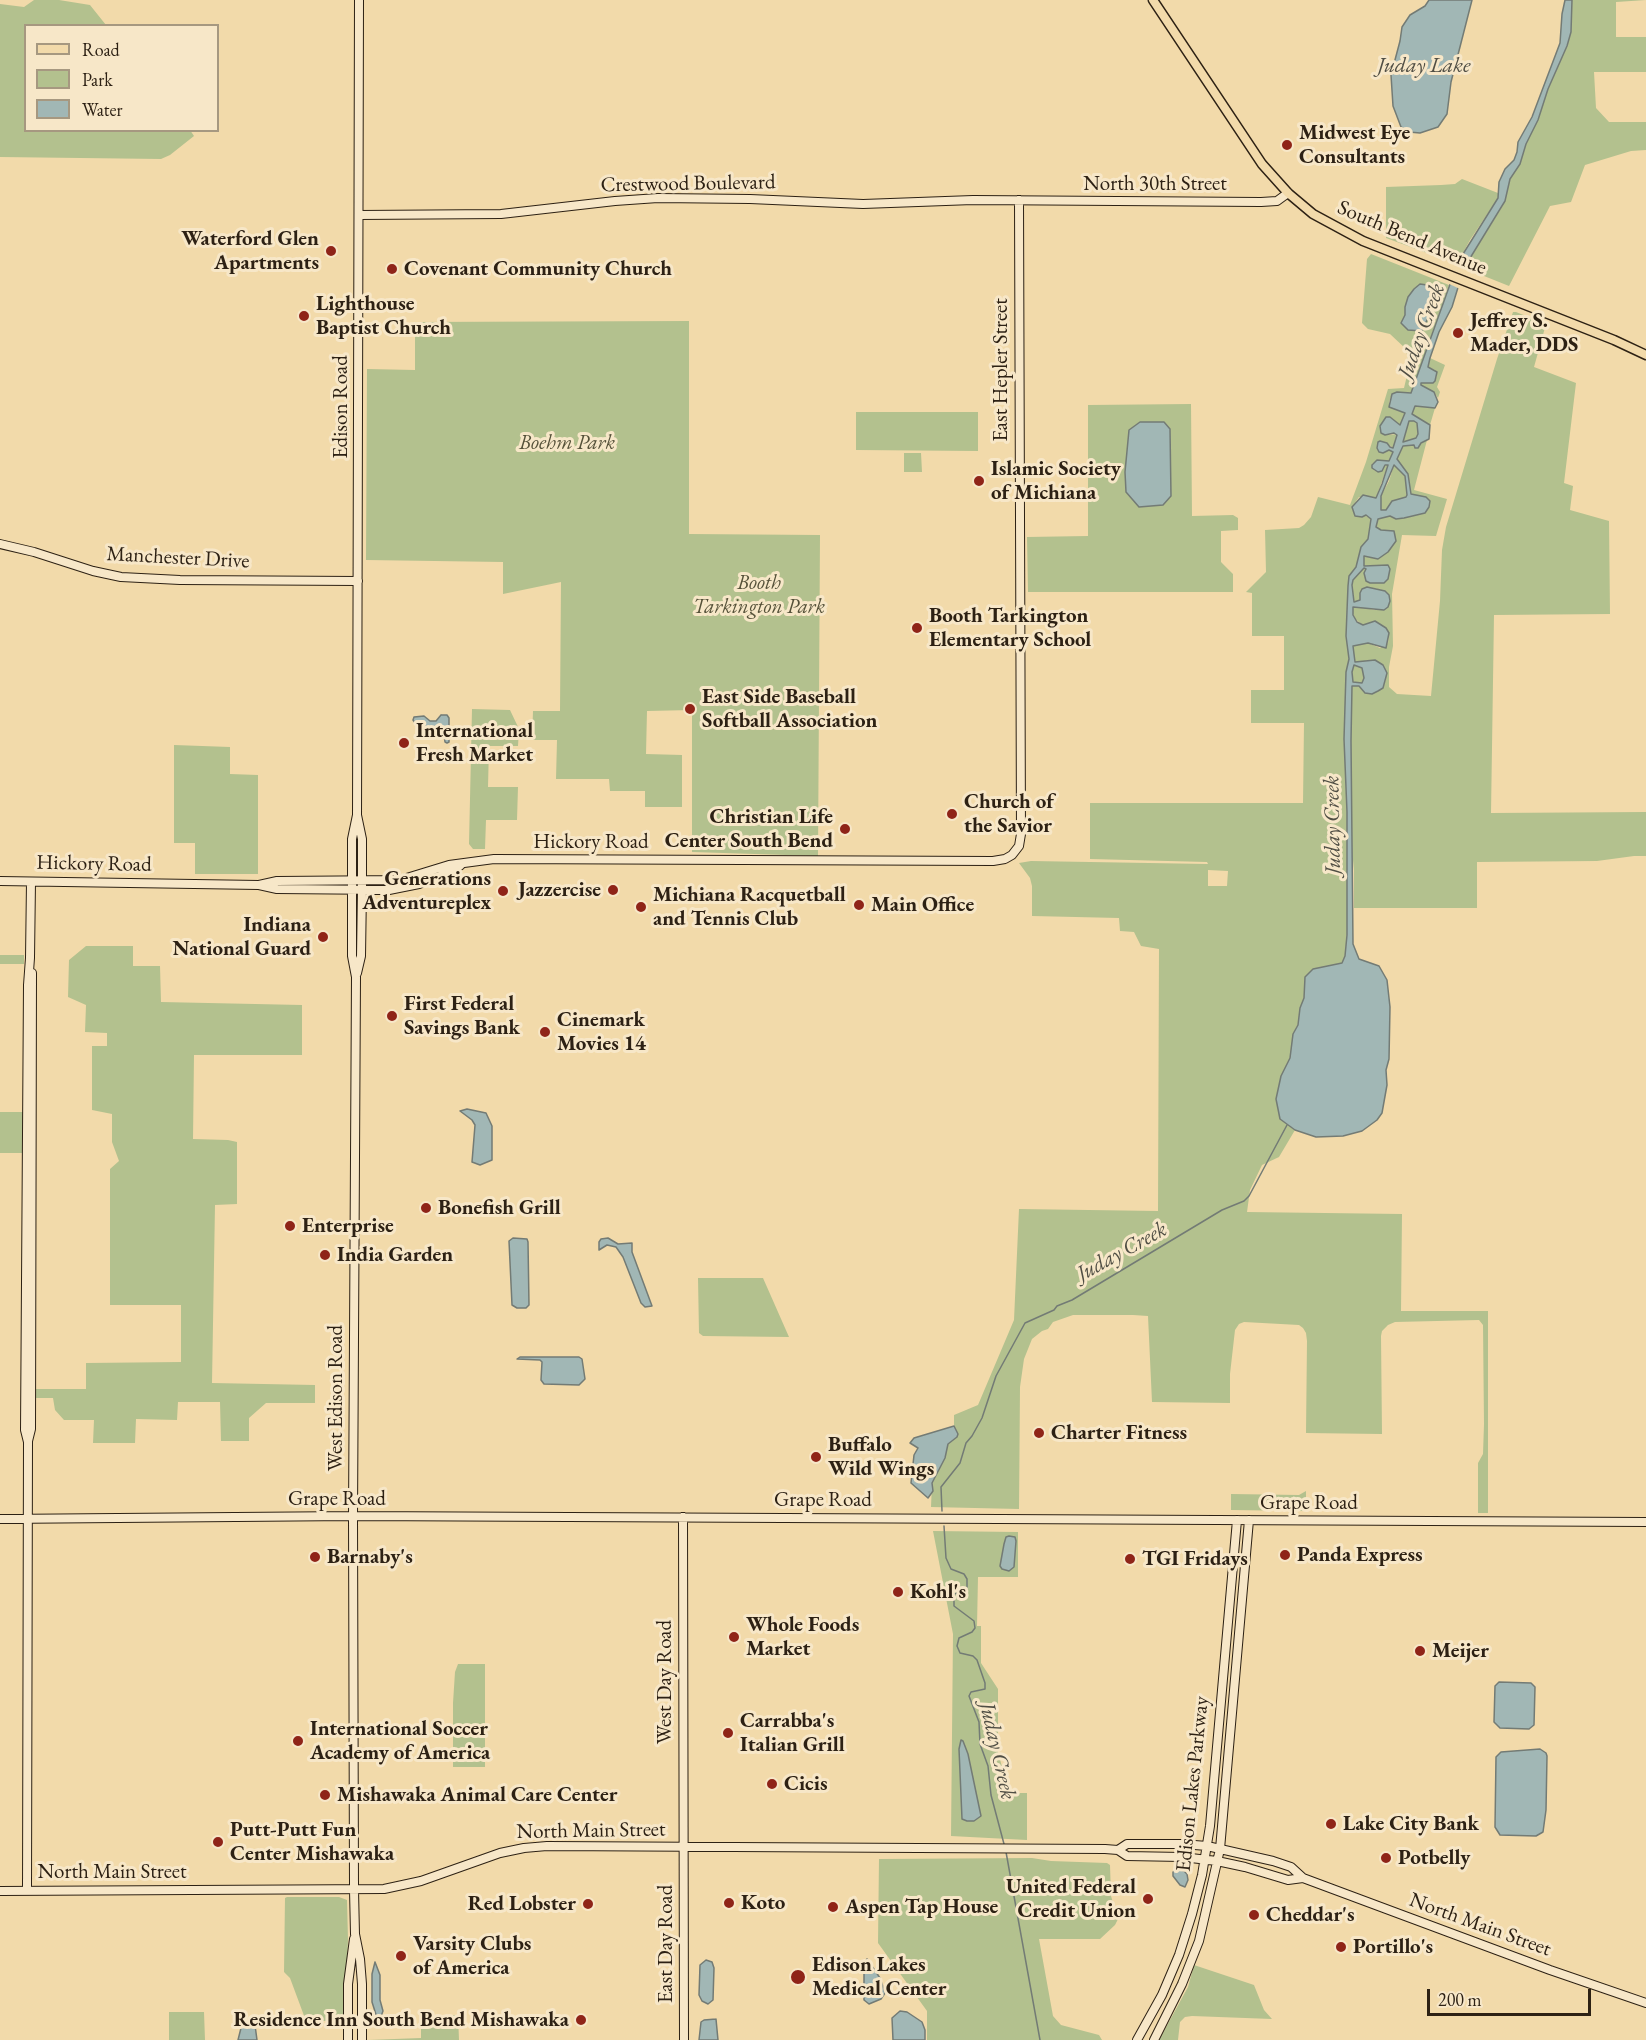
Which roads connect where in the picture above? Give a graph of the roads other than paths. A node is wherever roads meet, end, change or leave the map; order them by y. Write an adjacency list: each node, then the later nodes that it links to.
1 (359, 0): 5 (main road, Edison Road)
2 (1153, 0): 3 (main road, South Bend Avenue)
3 (1288, 193): 4 (main road, North 30th Street); 6 (main road, South Bend Avenue)
4 (1019, 200): 5 (main road, Crestwood Boulevard); 10 (main road, East Hepler Street)
5 (359, 215): 8 (main road, Edison Road)
6 (1646, 355)
7 (0, 544): 8 (main road, Manchester Drive)
8 (358, 581): 9 (main road, Edison Road)
9 (357, 815): 13 (main road, Edison Road); 14 (main road, Edison Road)
10 (1007, 858): 14 (main road, Hickory Road)
11 (0, 881): 12 (main road, Hickory Road)
12 (31, 882): 13 (main road, Hickory Road); 18 (main road)
13 (352, 886): 14 (main road, Hickory Road); 15 (main road, West Edison Road)
14 (362, 886): 15 (main road, West Edison Road)
15 (356, 977): 16 (main road, West Edison Road)
16 (353, 1516): 17 (main road, Grape Road); 18 (main road, Grape Road); 30 (main road, West Edison Road)
17 (683, 1517): 20 (main road, Grape Road); 24 (main road, West Day Road)
18 (27, 1519): 19 (main road, Grape Road); 32 (main road)
19 (0, 1520)
20 (1237, 1520): 21 (main road, Grape Road); 23 (main road, Edison Lakes Parkway)
21 (1249, 1520): 22 (main road, Grape Road); 25 (main road, Edison Lakes Parkway)
22 (1646, 1522)
23 (1207, 1846): 25 (main road, North Main Street); 26 (main road, North Main Street); 27 (main road, Edison Lakes Parkway)
24 (684, 1847): 26 (main road, North Main Street); 30 (main road, North Main Street); 37 (main road, East Day Road)
25 (1220, 1849): 28 (main road, Edison Lakes Parkway); 29 (main road, North Main Street)
26 (1118, 1850): 27 (main road, North Main Street)
27 (1205, 1860): 28 (main road, North Main Street); 38 (main road, Edison Lakes Parkway)
28 (1217, 1861): 29 (main road, North Main Street); 39 (main road, Edison Lakes Parkway)
29 (1303, 1878): 34 (main road, North Main Street)
30 (354, 1890): 32 (main road, North Main Street); 33 (main road)
31 (0, 1891): 32 (main road, North Main Street)
32 (27, 1891)
33 (355, 1934): 35 (main road); 36 (main road)
34 (1646, 2003)
35 (348, 2040)
36 (362, 2040)
37 (684, 2040)
38 (1137, 2040)
39 (1154, 2040)

